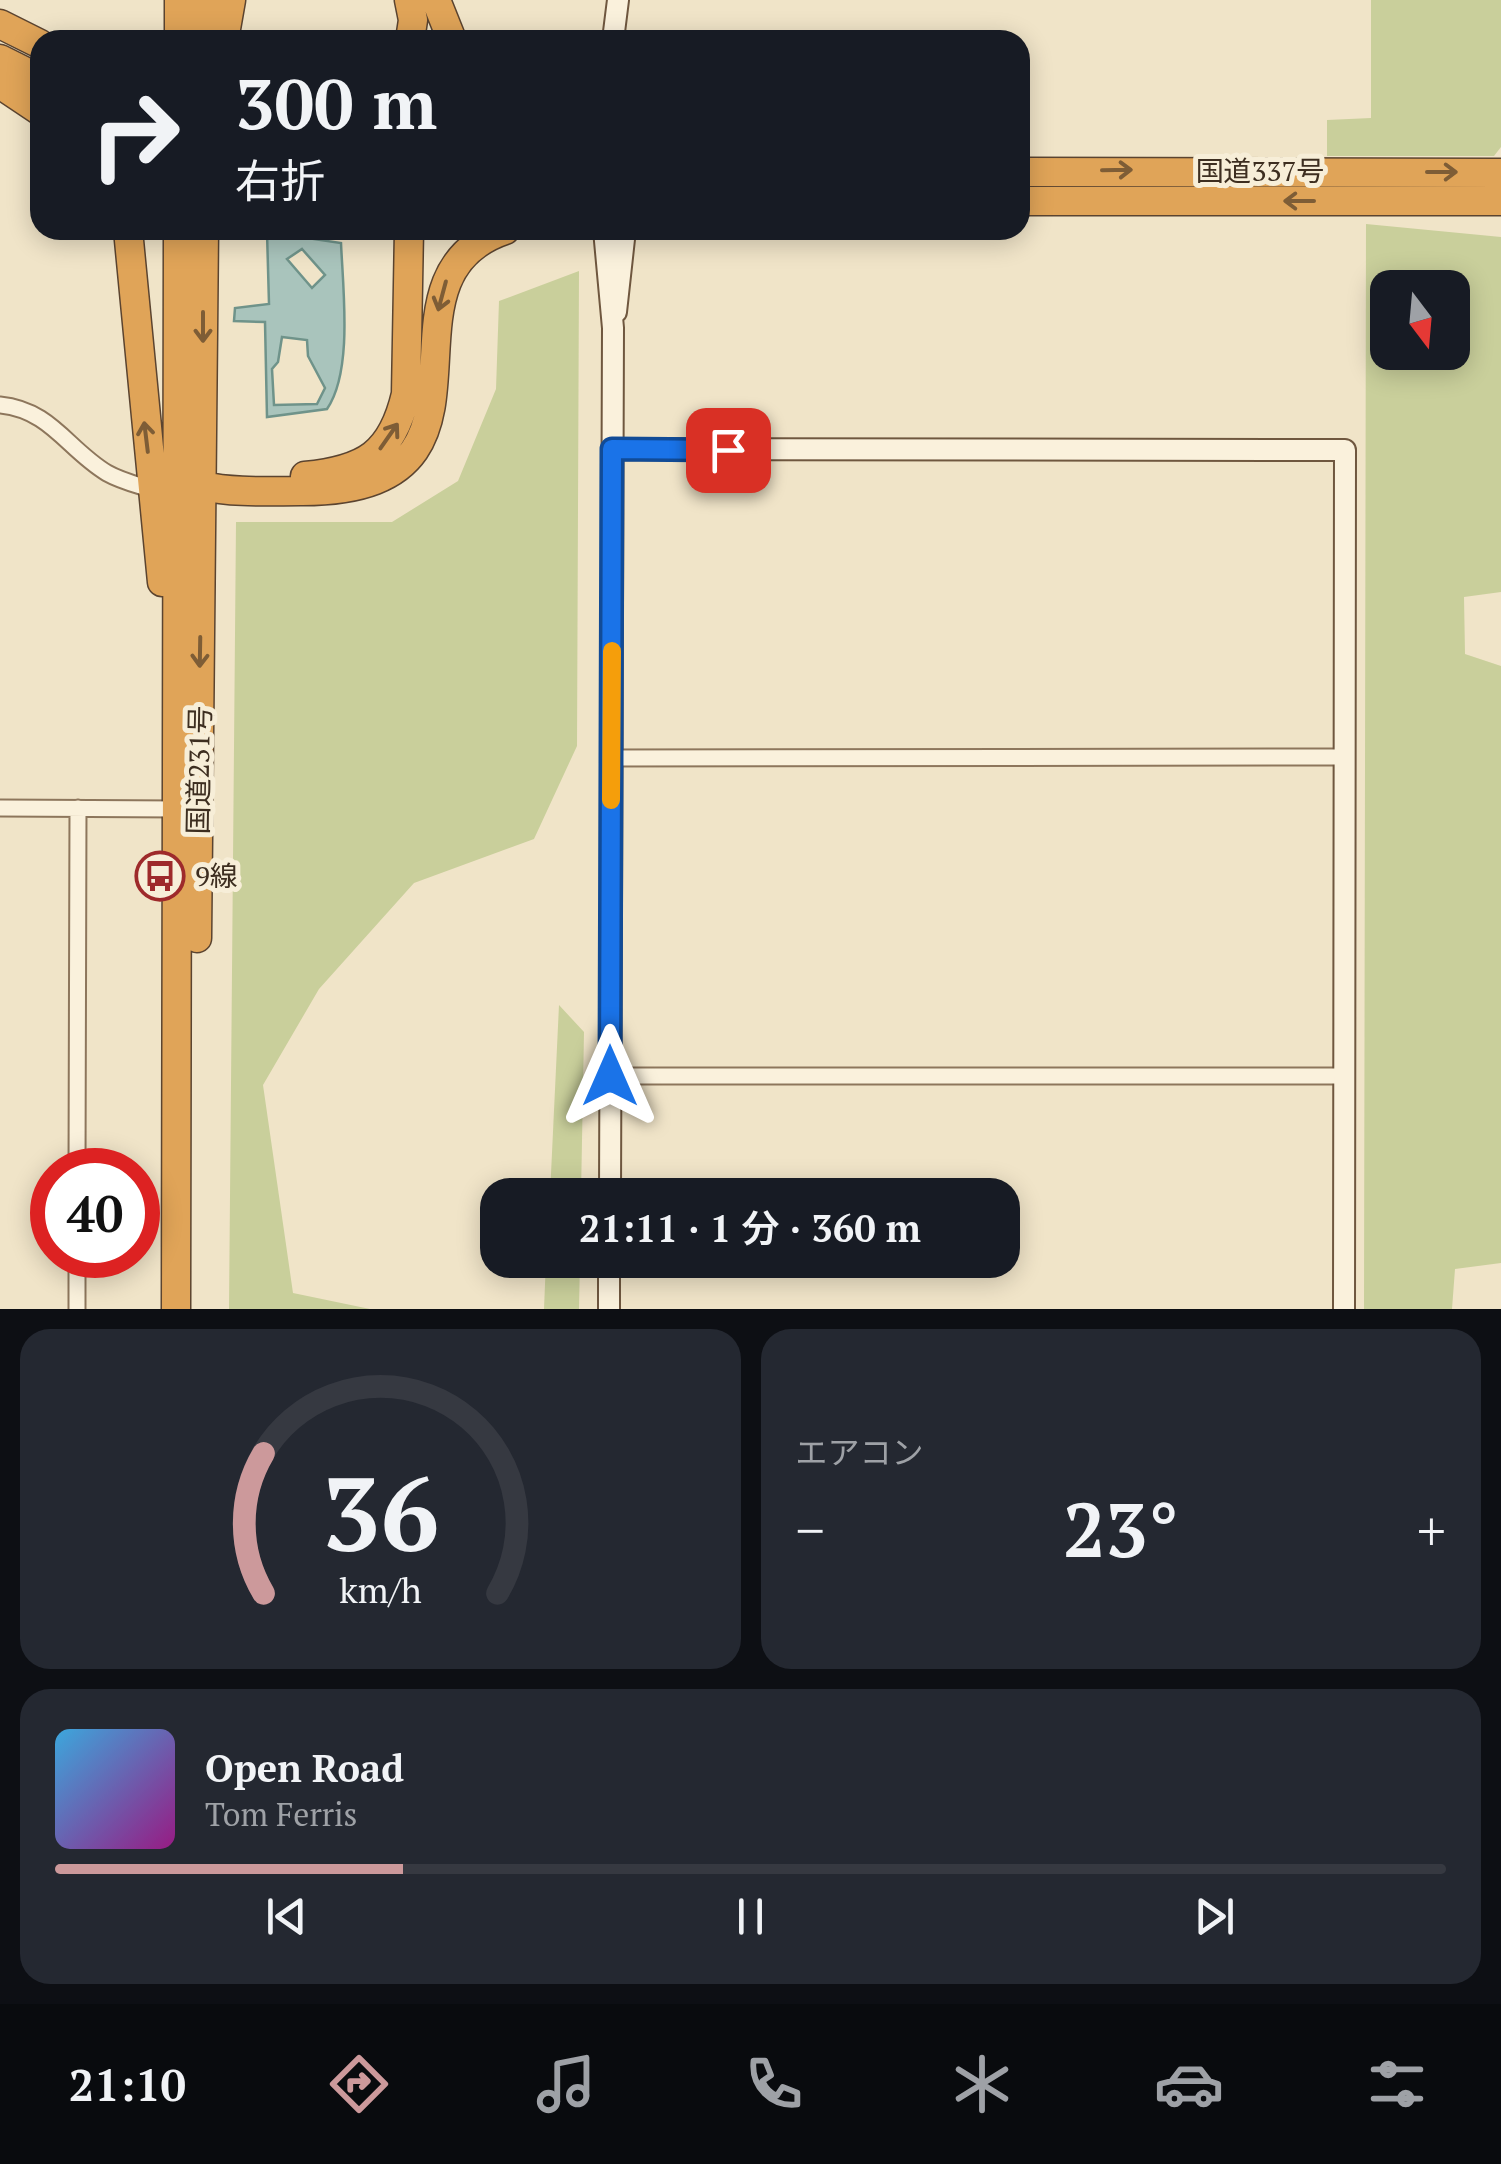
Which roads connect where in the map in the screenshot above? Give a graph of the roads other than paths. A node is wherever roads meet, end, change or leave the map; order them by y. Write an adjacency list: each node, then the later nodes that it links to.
1 (178, 0): 8 (highway)
2 (205, 0): 9 (highway)
3 (231, 0): 10 (highway)
4 (409, 0): 11 (highway)
5 (436, 0): 12 (highway)
6 (618, 0): 13 (street)
7 (0, 24): 14 (highway)
8 (178, 30)
9 (205, 30)
10 (226, 30)
11 (412, 30)
12 (448, 30)
13 (615, 30)
14 (30, 39)
15 (0, 60): 16 (highway)
16 (30, 74)
17 (0, 84): 18 (highway)
18 (30, 104)
19 (1030, 172): 20 (highway, 国道337号, one-way to 20)
20 (1501, 173)
21 (1030, 200): 22 (highway, 国道337号, one-way to 21)
22 (1501, 201)
23 (130, 240): 33 (highway, 国道231号, one-way to 23)
24 (178, 240): 33 (highway, 国道231号)
25 (203, 240): 33 (highway, 国道231号, one-way to 33)
26 (409, 240): 33 (highway, one-way to 26)
27 (480, 240): 33 (highway, one-way to 33)
28 (605, 240): 30 (street)
29 (625, 240): 30 (street)
30 (614, 328): 32 (street)
31 (0, 405): 33 (street)
32 (612, 449): 34 (street); 35 (street)
33 (178, 489): 38 (highway, 国道231号, one-way to 38); 38 (highway, 国道231号)
34 (1345, 757): 35 (street); 40 (street)
35 (611, 758): 39 (street)
36 (0, 808): 37 (street)
37 (78, 808): 38 (street); 41 (street)
38 (188, 809): 46 (highway, 国道231号); 47 (highway, 国道231号)
39 (610, 1076): 40 (street); 42 (street)
40 (1344, 1076): 49 (street)
41 (77, 1148)
42 (610, 1178)
43 (77, 1278): 45 (street)
44 (609, 1278): 48 (street)
45 (77, 1309)
46 (176, 1309)
47 (193, 1309)
48 (609, 1309)
49 (1344, 1309)

